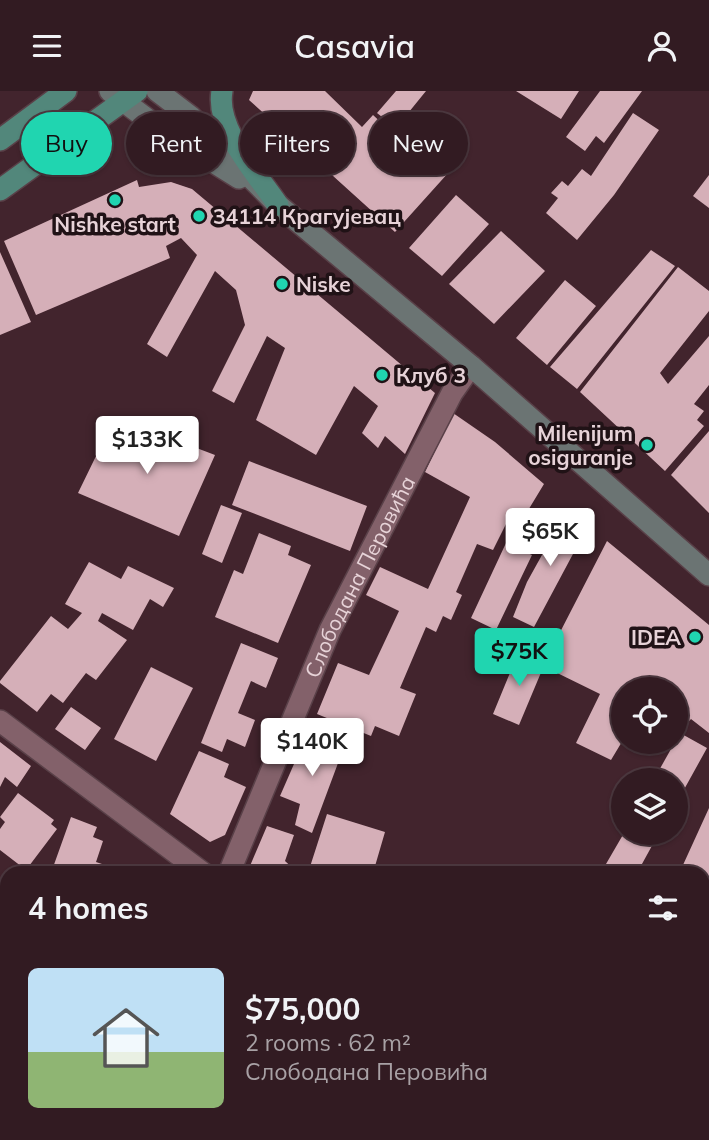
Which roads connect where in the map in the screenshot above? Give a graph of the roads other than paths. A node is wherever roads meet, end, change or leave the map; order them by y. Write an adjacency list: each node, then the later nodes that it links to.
1 (66, 91): 5 (main road)
2 (157, 91): 7 (street)
3 (222, 91): 7 (main road)
4 (123, 95): 6 (main road); 7 (street)
5 (0, 140)
6 (0, 190)
7 (278, 205): 8 (street)
8 (471, 366): 9 (street); 12 (street, Слободана Перовића)
9 (709, 575)
10 (0, 721): 11 (street)
11 (194, 866)
12 (232, 866)

